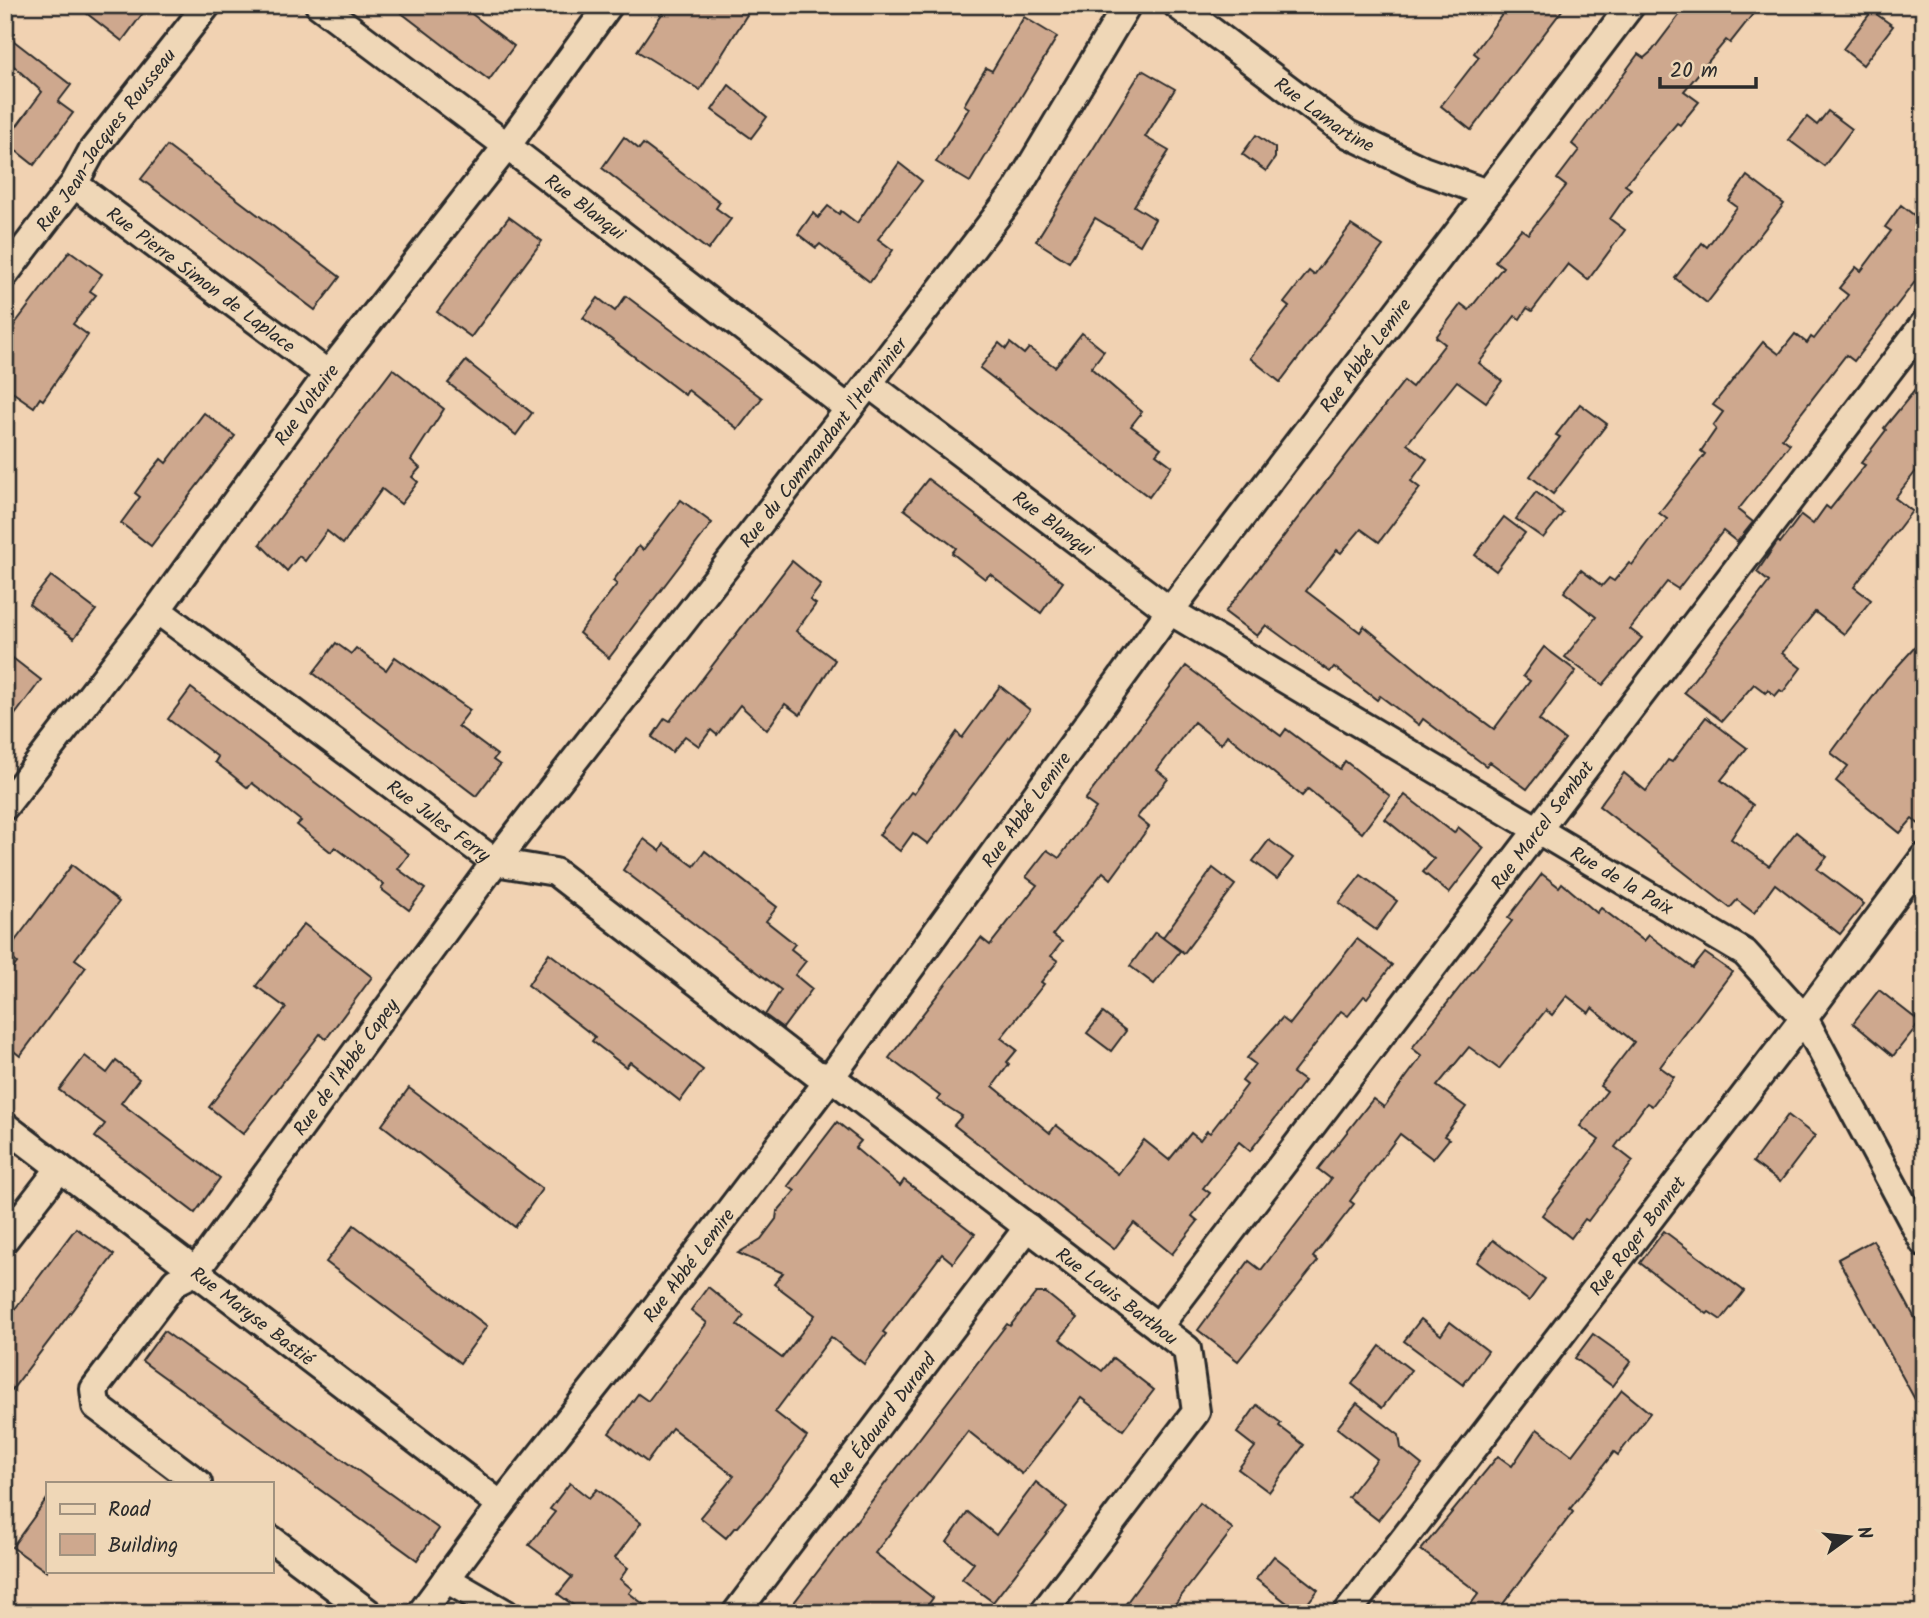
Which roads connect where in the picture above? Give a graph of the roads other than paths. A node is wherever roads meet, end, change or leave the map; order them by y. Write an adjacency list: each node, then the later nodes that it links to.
1 (206, 5): 8 (street, Rue Jean-Jacques Rousseau)
2 (319, 5): 7 (street, Rue Blanqui)
3 (609, 5): 7 (street, Rue Voltaire)
4 (1127, 5): 13 (street, Rue du Commandant l'Herminier)
5 (1177, 5): 9 (street, Rue Lamartine)
6 (1631, 5): 9 (street, Rue Abbé Lemire)
7 (507, 146): 12 (street, Rue Voltaire); 14 (street, Rue Blanqui)
8 (74, 184): 10 (street, Rue Jean-Jacques Rousseau); 12 (street, Rue Pierre Simon de Laplace)
9 (1487, 193): 16 (street, Rue Abbé Lemire)
10 (5, 274)
11 (1924, 324): 18 (street, Rue Marcel Sembat)
12 (328, 374): 15 (street, Rue Voltaire)
13 (869, 384): 14 (street, Rue du Commandant l'Herminier); 16 (street, Rue Blanqui)
14 (849, 410): 20 (street, Rue du Commandant l'Herminier)
15 (158, 610): 17 (street, Rue Voltaire); 20 (street, Rue Jules Ferry)
16 (1170, 611): 18 (street, Rue de la Paix); 22 (street, Rue Abbé Lemire)
17 (5, 806)
18 (1538, 830): 21 (street, Rue de la Paix); 29 (street, Rue Marcel Sembat)
19 (1924, 857): 21 (street, Rue Roger Bonnet)
20 (495, 862): 22 (street, Rue Jules Ferry); 28 (street, Rue de l'Abbé Capey)
21 (1804, 1018): 27 (street, Rue de la Paix); 39 (street, Rue Roger Bonnet)
22 (831, 1077): 25 (street, Rue Louis Barthou); 31 (street, Rue Abbé Lemire)
23 (5, 1126): 24 (street, Rue Maryse Bastié)
24 (60, 1168): 26 (street); 28 (street, Rue Maryse Bastié)
25 (1028, 1227): 29 (street, Rue Louis Barthou); 37 (street, Rue Édouard Durand)
26 (5, 1239)
27 (1924, 1243)
28 (195, 1272): 30 (street, Rue de l'Abbé Capey); 31 (street, Rue Maryse Bastié)
29 (1158, 1327): 38 (street, Rue Louis Barthou)
30 (197, 1482)
31 (501, 1505): 33 (street, Rue Abbé Lemire)
32 (273, 1541): 34 (street)
33 (446, 1579): 35 (street, Rue Abbé Lemire); 36 (street)
34 (369, 1613)
35 (421, 1613)
36 (505, 1613)
37 (736, 1613)
38 (1043, 1613)
39 (1347, 1613)

